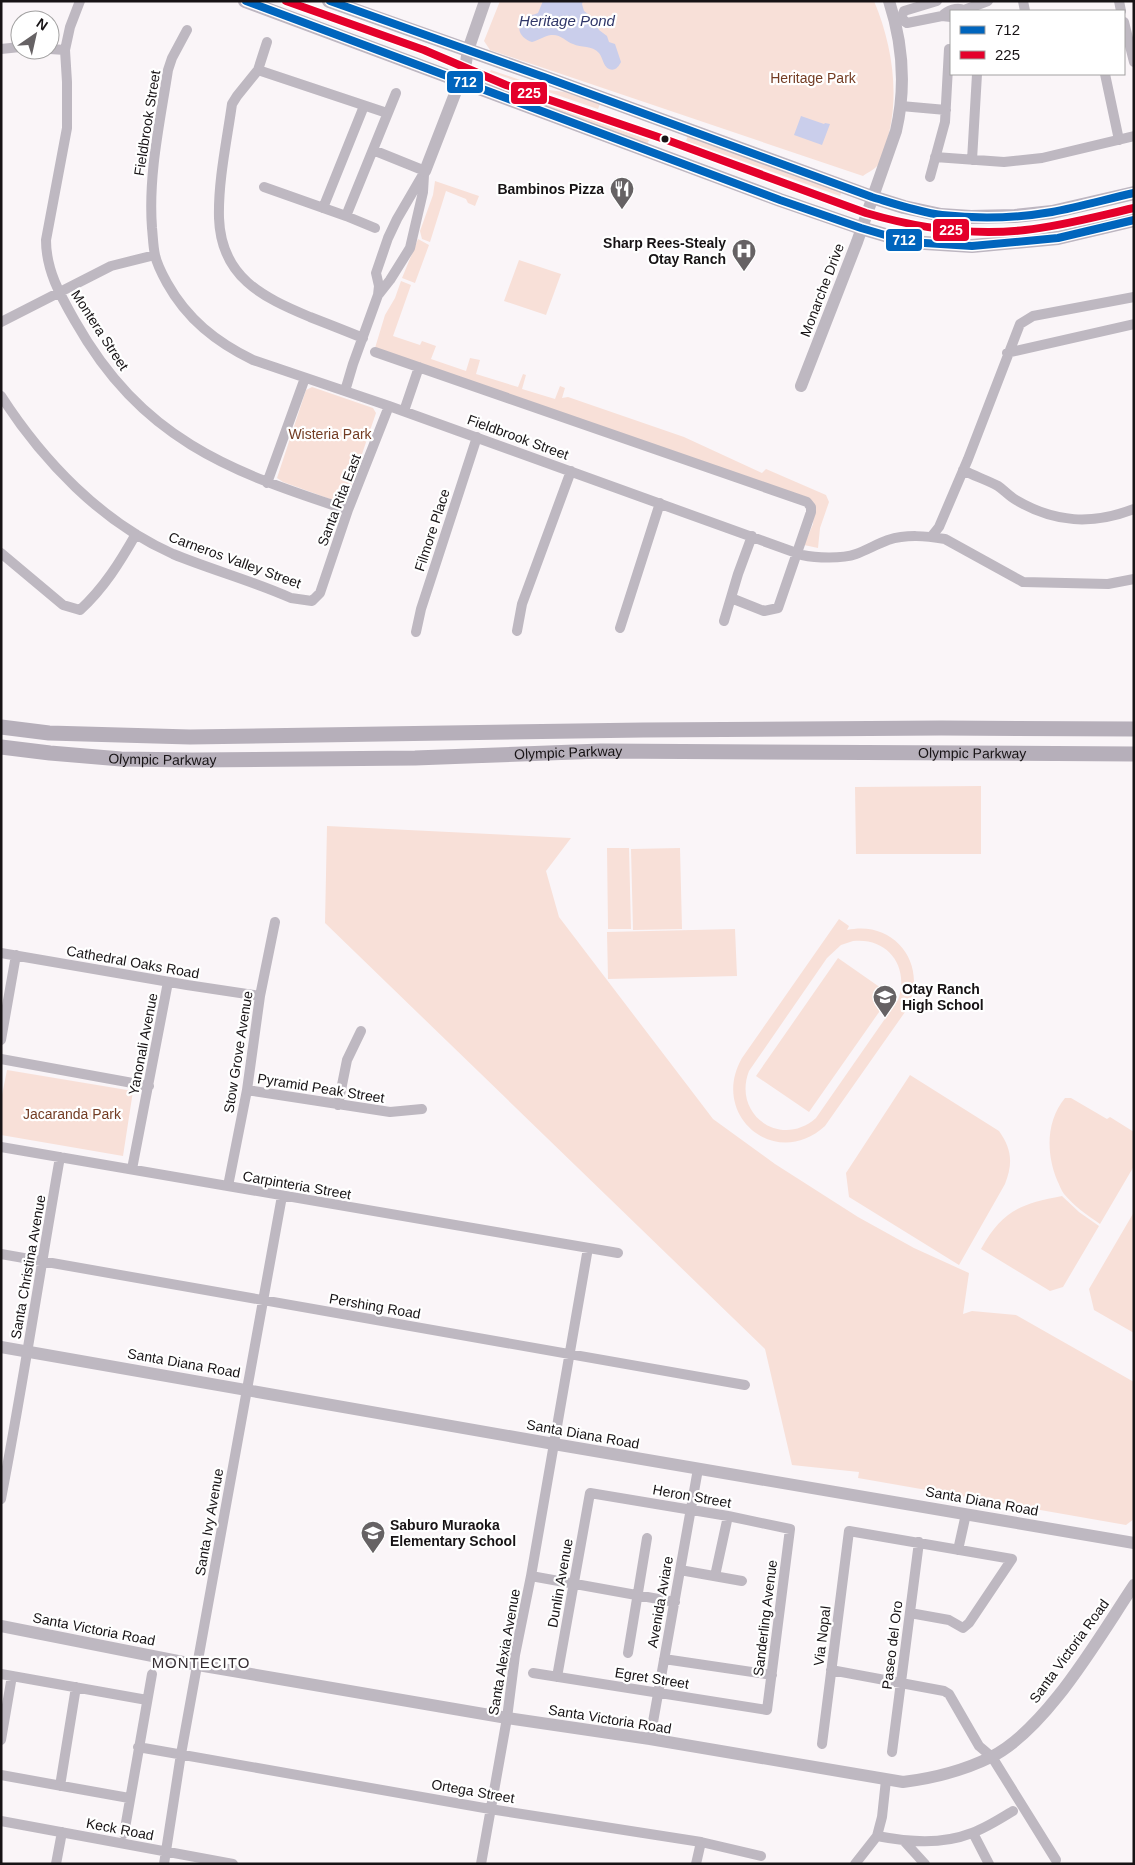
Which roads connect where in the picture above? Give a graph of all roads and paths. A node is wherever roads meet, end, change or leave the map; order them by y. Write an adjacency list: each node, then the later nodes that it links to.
1 (80, 1): 16 (street, Montera Street)
2 (245, 1): 23 (main road)
3 (329, 1): 17 (main road)
4 (485, 1): 17 (street)
5 (889, 1): 10 (street, Monarche Drive)
6 (937, 1): 10 (street)
7 (988, 1): 8 (street)
8 (966, 10)
9 (947, 16): 10 (street)
10 (898, 20): 26 (street, Monarche Drive)
11 (1125, 26): 19 (street)
12 (187, 30): 44 (street, Fieldbrook Street)
13 (267, 42): 20 (street)
14 (949, 49): 18 (street)
15 (60, 50): 16 (street)
16 (65, 50): 45 (street, Montera Street)
17 (468, 50): 23 (street); 38 (main road)
18 (950, 60): 27 (street)
19 (1134, 62)
20 (258, 70): 25 (street); 50 (street)
21 (976, 75): 33 (street)
22 (1105, 75): 30 (street)
23 (460, 81): 34 (street); 43 (main road)
24 (396, 92): 28 (street)
25 (364, 106): 28 (street); 39 (street)
26 (901, 106): 27 (street); 38 (street, Monarche Drive)
27 (946, 110): 32 (street)
28 (387, 113): 31 (street)
29 (1134, 136): 30 (street)
30 (1119, 140): 33 (street)
31 (372, 150): 34 (street); 40 (street)
32 (935, 157): 33 (street); 35 (street)
33 (972, 160)
34 (425, 171): 46 (street); 46 (street)
35 (930, 177)
36 (264, 187): 39 (street)
37 (1134, 193): 38 (main road)
38 (872, 197): 43 (street, Monarche Drive)
39 (323, 208): 40 (street)
40 (346, 216): 42 (street)
41 (1134, 220): 43 (main road)
42 (375, 228)
43 (861, 228): 55 (street, Monarche Drive)
44 (155, 255): 45 (street); 54 (street, Fieldbrook Street)
45 (59, 292): 48 (street); 63 (street, Montera Street)
46 (378, 295): 50 (street)
47 (1134, 297): 52 (street)
48 (1, 322)
49 (1134, 324): 52 (street)
50 (364, 338): 56 (street)
51 (375, 352): 53 (street)
52 (1007, 353): 61 (street)
53 (419, 367): 59 (street); 70 (street)
54 (305, 378): 56 (street, Fieldbrook Street); 63 (street)
55 (801, 386)
56 (345, 391): 58 (street, Fieldbrook Street)
57 (1, 396): 67 (street, Carneros Valley Street)
58 (389, 406): 59 (street, Fieldbrook Street); 66 (street, Santa Rita East)
59 (404, 411): 60 (street, Fieldbrook Street)
60 (477, 437): 62 (street, Fieldbrook Street); 78 (street, Filmore Place)
61 (963, 470): 65 (street); 69 (street)
62 (571, 471): 64 (street, Fieldbrook Street); 77 (street)
63 (267, 482): 66 (street, Montera Street)
64 (660, 503): 68 (street, Fieldbrook Street); 76 (street)
65 (1134, 509)
66 (348, 510): 74 (street, Santa Rita East)
67 (136, 534): 71 (street); 74 (street, Carneros Valley Street)
68 (752, 536): 70 (street, Fieldbrook Street); 73 (street)
69 (931, 536): 70 (street, Fieldbrook Street); 72 (street, Fieldbrook Street)
70 (796, 552): 73 (street)
71 (1, 553)
72 (1134, 579)
73 (731, 598): 75 (street)
74 (312, 601)
75 (724, 621)
76 (620, 628)
77 (517, 631)
78 (416, 632)
79 (1, 727): 80 (main road, Olympic Parkway)
80 (822, 729): 81 (main road, Olympic Parkway); 83 (main road)
81 (1134, 729)
82 (1, 747): 83 (main road, Olympic Parkway)
83 (823, 752): 84 (main road, Olympic Parkway)
84 (1134, 754)
85 (276, 922): 89 (street, Stow Grove Avenue)
86 (1, 953): 87 (street, Cathedral Oaks Road)
87 (16, 955): 88 (street, Cathedral Oaks Road); 91 (street)
88 (168, 982): 89 (street, Cathedral Oaks Road); 93 (street, Yanonali Avenue)
89 (260, 996): 94 (street, Stow Grove Avenue)
90 (361, 1031): 95 (street)
91 (1, 1040)
92 (1, 1059): 93 (street)
93 (149, 1086): 99 (street, Yanonali Avenue)
94 (247, 1090): 95 (street, Pyramid Peak Street); 100 (street, Stow Grove Avenue)
95 (338, 1105): 96 (street, Pyramid Peak Street)
96 (422, 1109)
97 (1, 1147): 98 (street, Carpinteria Street)
98 (60, 1157): 99 (street, Carpinteria Street); 105 (street, Santa Christina Avenue)
99 (132, 1169): 100 (street, Carpinteria Street)
100 (228, 1186): 101 (street, Carpinteria Street)
101 (282, 1196): 102 (street, Carpinteria Street); 106 (street, Santa Ivy Avenue)
102 (588, 1248): 103 (street, Carpinteria Street); 109 (street)
103 (618, 1253)
104 (1, 1254): 105 (street, Pershing Road)
105 (42, 1262): 106 (street, Pershing Road); 108 (street, Santa Christina Avenue)
106 (263, 1300): 109 (street, Pershing Road); 111 (street, Santa Ivy Avenue)
107 (1, 1347): 108 (street, Santa Diana Road)
108 (27, 1351): 111 (street, Santa Diana Road); 115 (street, Santa Christina Avenue)
109 (570, 1354): 110 (street, Pershing Road); 112 (street)
110 (745, 1385)
111 (247, 1389): 112 (street, Santa Diana Road); 136 (street, Santa Ivy Avenue)
112 (554, 1444): 113 (street, Santa Diana Road); 125 (street, Santa Alexia Avenue)
113 (698, 1469): 116 (street, Avenida Aviare); 117 (street, Santa Diana Road)
114 (590, 1493): 116 (street, Heron Street); 128 (street, Dunlin Avenue)
115 (1, 1499)
116 (691, 1510): 118 (street, Heron Street); 124 (street, Avenida Aviare)
117 (966, 1514): 122 (street, Santa Diana Road); 123 (street)
118 (728, 1516): 119 (street, Heron Street); 126 (street)
119 (790, 1530): 141 (street, Sanderling Avenue)
120 (647, 1538): 130 (street)
121 (919, 1542): 123 (street); 132 (street, Paseo del Oro); 137 (street, Via Nopal)
122 (1134, 1543)
123 (958, 1550): 132 (street)
124 (680, 1570): 126 (street); 131 (street, Avenida Aviare)
125 (531, 1576): 128 (street); 149 (street, Santa Alexia Avenue)
126 (715, 1576): 127 (street)
127 (742, 1581)
128 (574, 1584): 130 (street); 143 (street, Dunlin Avenue)
129 (1134, 1585): 156 (street, Santa Victoria Road)
130 (638, 1595): 131 (street); 134 (street)
131 (675, 1602): 135 (street, Avenida Aviare)
132 (910, 1613): 144 (street, Paseo del Oro)
133 (1, 1626): 136 (street, Santa Victoria Road)
134 (628, 1653)
135 (664, 1659): 141 (street); 146 (street, Avenida Aviare)
136 (198, 1665): 149 (street, Santa Victoria Road); 155 (street, Santa Ivy Avenue)
137 (832, 1670): 144 (street); 152 (street, Via Nopal)
138 (533, 1673): 143 (street, Egret Street)
139 (1, 1674): 142 (street)
140 (152, 1674): 147 (street)
141 (772, 1675): 148 (street, Sanderling Avenue)
142 (12, 1676): 145 (street); 151 (street)
143 (557, 1677): 146 (street, Egret Street)
144 (901, 1684): 154 (street, Paseo del Oro); 156 (street)
145 (76, 1687): 147 (street); 159 (street)
146 (658, 1693): 148 (street, Egret Street); 150 (street, Avenida Aviare)
147 (147, 1700): 153 (street)
148 (766, 1710)
149 (507, 1718): 150 (street, Santa Victoria Road); 161 (street, Santa Alexia Avenue)
150 (650, 1739): 158 (street, Santa Victoria Road)
151 (1, 1740)
152 (822, 1744)
153 (138, 1747): 155 (street, Ortega Street); 160 (street)
154 (892, 1752)
155 (181, 1754): 161 (street, Ortega Street); 170 (street, Santa Ivy Avenue)
156 (992, 1757): 158 (street, Santa Victoria Road); 172 (street)
157 (1, 1776): 159 (street)
158 (886, 1780): 167 (street)
159 (60, 1786): 160 (street)
160 (130, 1798): 166 (street)
161 (490, 1809): 169 (street, Ortega Street); 176 (street, Santa Alexia Avenue)
162 (1013, 1812): 165 (street)
163 (1, 1821): 164 (street, Keck Road)
164 (62, 1832): 170 (street, Keck Road); 173 (street)
165 (973, 1833): 168 (street); 180 (street)
166 (124, 1834)
167 (877, 1836): 168 (street); 178 (street)
168 (904, 1841): 179 (street)
169 (701, 1842): 171 (street, Ortega Street); 177 (street)
170 (166, 1852): 174 (street, Santa Ivy Avenue); 175 (street, Keck Road)
171 (761, 1856)
172 (1056, 1860)
173 (56, 1864)
174 (164, 1864)
175 (233, 1864)
176 (481, 1864)
177 (696, 1864)
178 (855, 1864)
179 (925, 1864)
180 (989, 1864)

